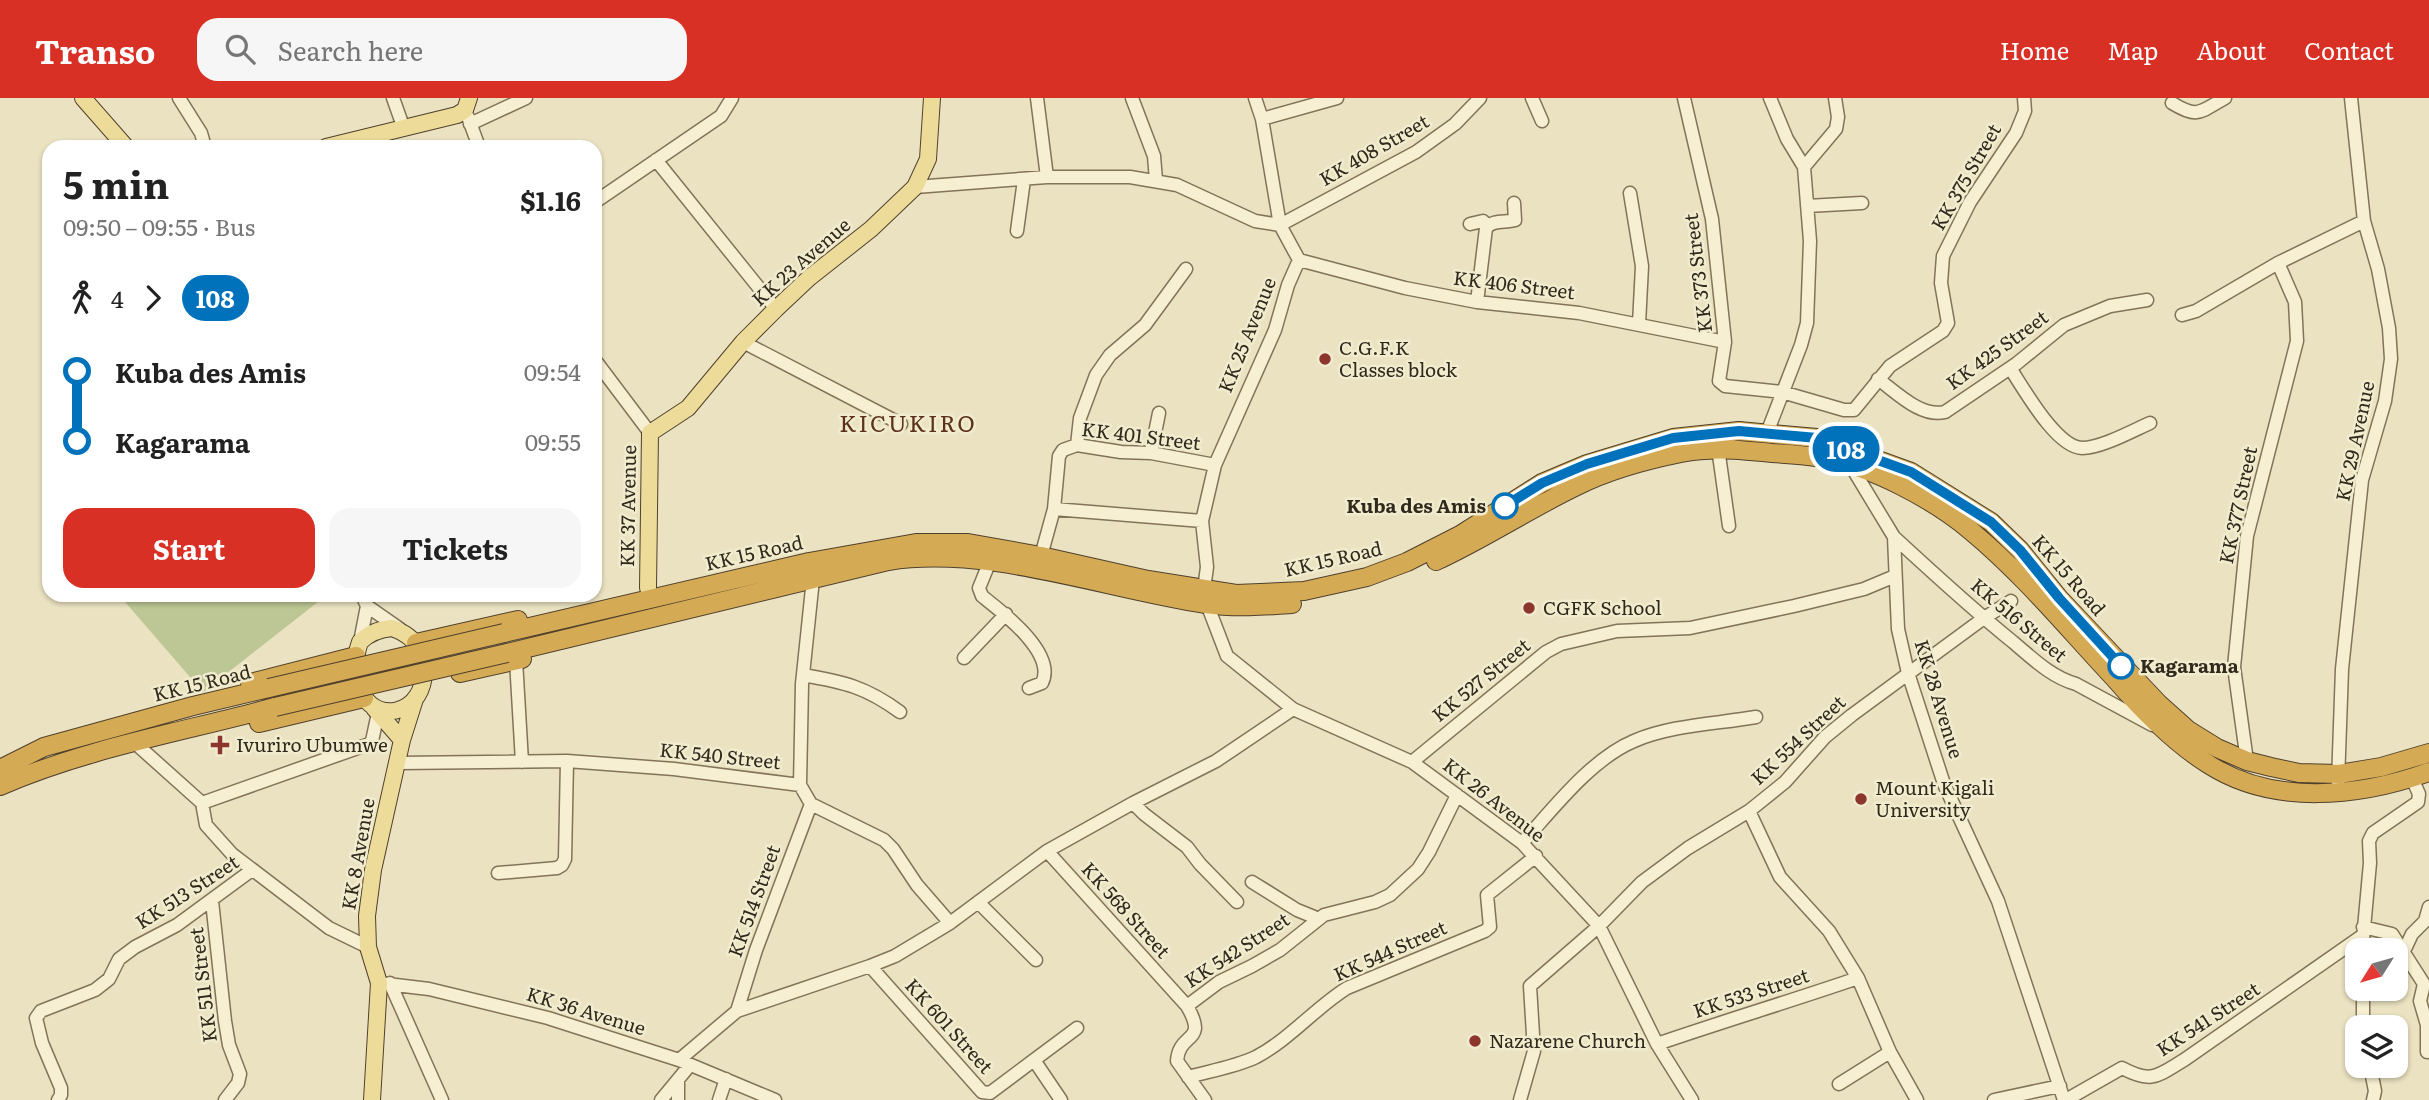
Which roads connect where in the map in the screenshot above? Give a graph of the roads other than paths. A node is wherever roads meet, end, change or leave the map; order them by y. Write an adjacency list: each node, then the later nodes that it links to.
1 (83, 98): 24 (main road)
2 (179, 98): 25 (street)
3 (393, 98): 23 (street)
4 (526, 98): 20 (street)
5 (732, 98): 28 (street)
6 (932, 98): 33 (main road, KK 23 Avenue)
7 (1037, 98): 30 (street)
8 (1132, 98): 32 (street)
9 (1255, 98): 21 (street)
10 (1337, 98): 21 (street)
11 (1480, 98): 41 (street, KK 408 Street)
12 (1532, 98): 22 (street)
13 (1684, 98): 53 (street, KK 373 Street)
14 (1770, 98): 29 (street)
15 (1835, 98): 29 (street)
16 (2024, 98): 56 (street, KK 375 Street)
17 (2225, 98): 19 (street)
18 (2351, 98): 39 (street, KK 29 Avenue)
19 (2172, 103)
20 (468, 111): 23 (main road); 27 (street)
21 (1262, 119): 41 (street)
22 (1542, 121)
23 (404, 129): 26 (main road)
24 (120, 140)
25 (203, 140)
26 (356, 140)
27 (477, 140)
28 (656, 160): 35 (street); 49 (street)
29 (1804, 167): 38 (street)
30 (1047, 177): 31 (street); 32 (street)
31 (1024, 180): 33 (street); 43 (street)
32 (1156, 180): 41 (street)
33 (915, 187): 49 (main road, KK 23 Avenue)
34 (1630, 193): 51 (street)
35 (602, 197)
36 (1514, 203): 42 (street)
37 (1862, 203): 38 (street)
38 (1807, 206): 57 (street)
39 (2364, 221): 45 (street); 111 (street, KK 29 Avenue)
40 (1470, 224): 42 (street)
41 (1280, 225): 44 (street)
42 (1488, 226): 48 (street)
43 (1017, 231)
44 (1299, 260): 48 (street, KK 406 Street); 67 (street, KK 25 Avenue)
45 (2278, 263): 50 (street); 106 (street, KK 377 Street)
46 (1186, 269): 63 (street)
47 (2147, 300): 54 (street, KK 425 Street)
48 (1477, 302): 51 (street, KK 406 Street)
49 (776, 309): 52 (main road, KK 23 Avenue)
50 (2182, 315)
51 (1639, 324): 53 (street, KK 406 Street)
52 (743, 342): 60 (street); 61 (main road, KK 23 Avenue)
53 (1725, 342): 57 (street, KK 373 Street)
54 (2010, 368): 56 (street, KK 425 Street); 59 (street)
55 (602, 369): 61 (street, KK 37 Avenue)
56 (1878, 379): 57 (street, KK 375 Street)
57 (1782, 392): 62 (street)
58 (1159, 414): 66 (street)
59 (2150, 423)
60 (901, 424)
61 (650, 433): 78 (main road, KK 37 Avenue)
62 (1768, 433): 65 (highway); 79 (highway, KK 15 Road); 106 (highway, KK 15 Road)
63 (1077, 445): 66 (street, KK 401 Street); 69 (street, KK 401 Street)
64 (1718, 448): 65 (highway, KK 15 Road); 71 (street); 79 (highway, KK 15 Road)
65 (1765, 452): 68 (highway, KK 15 Road)
66 (1151, 453): 67 (street, KK 401 Street)
67 (1214, 465): 70 (street, KK 25 Avenue)
68 (1851, 466): 72 (street, KK 28 Avenue); 101 (highway, KK 15 Road)
69 (1054, 509): 70 (street); 73 (street)
70 (1202, 521): 79 (street, KK 25 Avenue)
71 (1729, 526)
72 (1894, 537): 75 (street, KK 28 Avenue); 86 (street, KK 516 Street)
73 (1041, 556): 77 (highway, KK 15 Road); 79 (highway, KK 15 Road)
74 (990, 561): 76 (highway, KK 15 Road); 79 (highway, KK 15 Road); 85 (street)
75 (1895, 576): 91 (street, KK 28 Avenue); 108 (street, KK 527 Street)
76 (813, 579): 89 (highway, KK 15 Road); 92 (street)
77 (705, 586): 78 (highway); 100 (highway, KK 15 Road, bridge)
78 (648, 587): 80 (highway)
79 (1205, 597): 97 (street, KK 26 Avenue)
80 (602, 599)
81 (2011, 601): 86 (street, KK 554 Street)
82 (364, 602): 88 (street)
83 (366, 602): 87 (street)
84 (591, 602): 87 (highway)
85 (1006, 614): 90 (street); 94 (street)
86 (1984, 618): 91 (street, KK 554 Street); 101 (street, KK 516 Street)
87 (411, 638): 88 (main road); 93 (main road)
88 (358, 649): 96 (main road); 100 (highway)
89 (511, 657): 93 (highway); 103 (highway, KK 15 Road, bridge); 107 (street)
90 (964, 658)
91 (1908, 673): 120 (street, KK 554 Street); 157 (street, KK 28 Avenue)
92 (803, 675): 98 (street); 113 (street)
93 (423, 681): 95 (main road)
94 (1029, 688)
95 (415, 699): 96 (main road); 102 (main road, KK 8 Avenue)
96 (372, 706): 102 (main road); 103 (highway); 117 (street)
97 (1293, 709): 108 (street, KK 26 Avenue); 118 (street)
98 (900, 712)
99 (1756, 718): 121 (street)
100 (109, 729): 110 (highway, KK 15 Road)
101 (2169, 733): 116 (highway, KK 15 Road)
102 (402, 740): 109 (main road, KK 8 Avenue)
103 (135, 743): 114 (highway, KK 15 Road); 117 (street)
104 (2429, 753): 111 (highway, KK 15 Road)
105 (567, 761): 107 (street, KK 540 Street); 113 (street, KK 540 Street); 125 (street)
106 (2247, 761): 111 (highway, KK 15 Road)
107 (522, 762): 109 (street, KK 540 Street)
108 (1412, 762): 115 (street, KK 26 Avenue)
109 (398, 763): 138 (main road, KK 8 Avenue)
110 (0, 769)
111 (2339, 774): 116 (street, KK 29 Avenue)
112 (2424, 777): 116 (highway, KK 15 Road); 134 (street)
113 (800, 785): 119 (street, KK 540 Street)
114 (0, 786)
115 (1457, 794): 121 (street, KK 26 Avenue); 131 (street, KK 542 Street)
116 (2334, 794)
117 (202, 803): 124 (street)
118 (1133, 803): 122 (street); 129 (street)
119 (811, 804): 132 (street); 145 (street, KK 514 Street)
120 (1749, 811): 133 (street); 142 (street, KK 554 Street)
121 (1522, 843): 123 (street, KK 26 Avenue)
122 (1047, 851): 128 (street); 144 (street, KK 568 Street)
123 (1536, 856): 133 (street, KK 26 Avenue); 152 (street, KK 544 Street)
124 (252, 870): 127 (street, KK 513 Street); 138 (street, KK 513 Street)
125 (498, 873)
126 (1252, 882): 131 (street)
127 (212, 901): 159 (street, KK 513 Street); 160 (street, KK 511 Street)
128 (978, 902): 132 (street); 139 (street)
129 (1237, 902)
130 (2429, 907): 137 (street)
131 (1319, 919): 144 (street, KK 542 Street)
132 (950, 923): 141 (street, KK 601 Street)
133 (1599, 926): 147 (street, KK 26 Avenue); 169 (street)
134 (2363, 932): 135 (street); 136 (street); 172 (street, KK 541 Street)
135 (2363, 938)
136 (2395, 938)
137 (2408, 942)
138 (368, 947): 143 (main road, KK 8 Avenue)
139 (1037, 960)
140 (2408, 960): 149 (street)
141 (870, 965): 145 (street, KK 601 Street); 150 (street, KK 601 Street)
142 (1858, 978): 147 (street, KK 533 Street); 148 (street, KK 554 Street)
143 (384, 983): 151 (street, KK 36 Avenue); 161 (main road, KK 8 Avenue); 162 (street)
144 (1187, 1006): 152 (street)
145 (737, 1011): 151 (street, KK 601 Street)
146 (1077, 1028): 150 (street)
147 (1657, 1044): 158 (street, KK 26 Avenue)
148 (1890, 1052): 156 (street); 170 (street, KK 554 Street)
149 (2427, 1052)
150 (1034, 1060): 167 (street)
151 (685, 1062): 154 (street, KK 36 Avenue); 155 (street, KK 601 Street)
152 (1188, 1077): 168 (street)
153 (2372, 1078): 173 (street)
154 (726, 1079): 165 (street); 166 (street, KK 36 Avenue)
155 (678, 1080): 163 (street, KK 601 Street); 164 (street)
156 (1839, 1084)
157 (2060, 1087): 171 (street); 172 (street, KK 28 Avenue)
158 (1686, 1098)
159 (58, 1100)
160 (225, 1100)
161 (372, 1100)
162 (442, 1100)
163 (661, 1100)
164 (678, 1100)
165 (719, 1100)
166 (775, 1100)
167 (1060, 1100)
168 (1205, 1100)
169 (1520, 1100)
170 (1917, 1100)
171 (1994, 1100)
172 (2065, 1100)
173 (2374, 1100)

